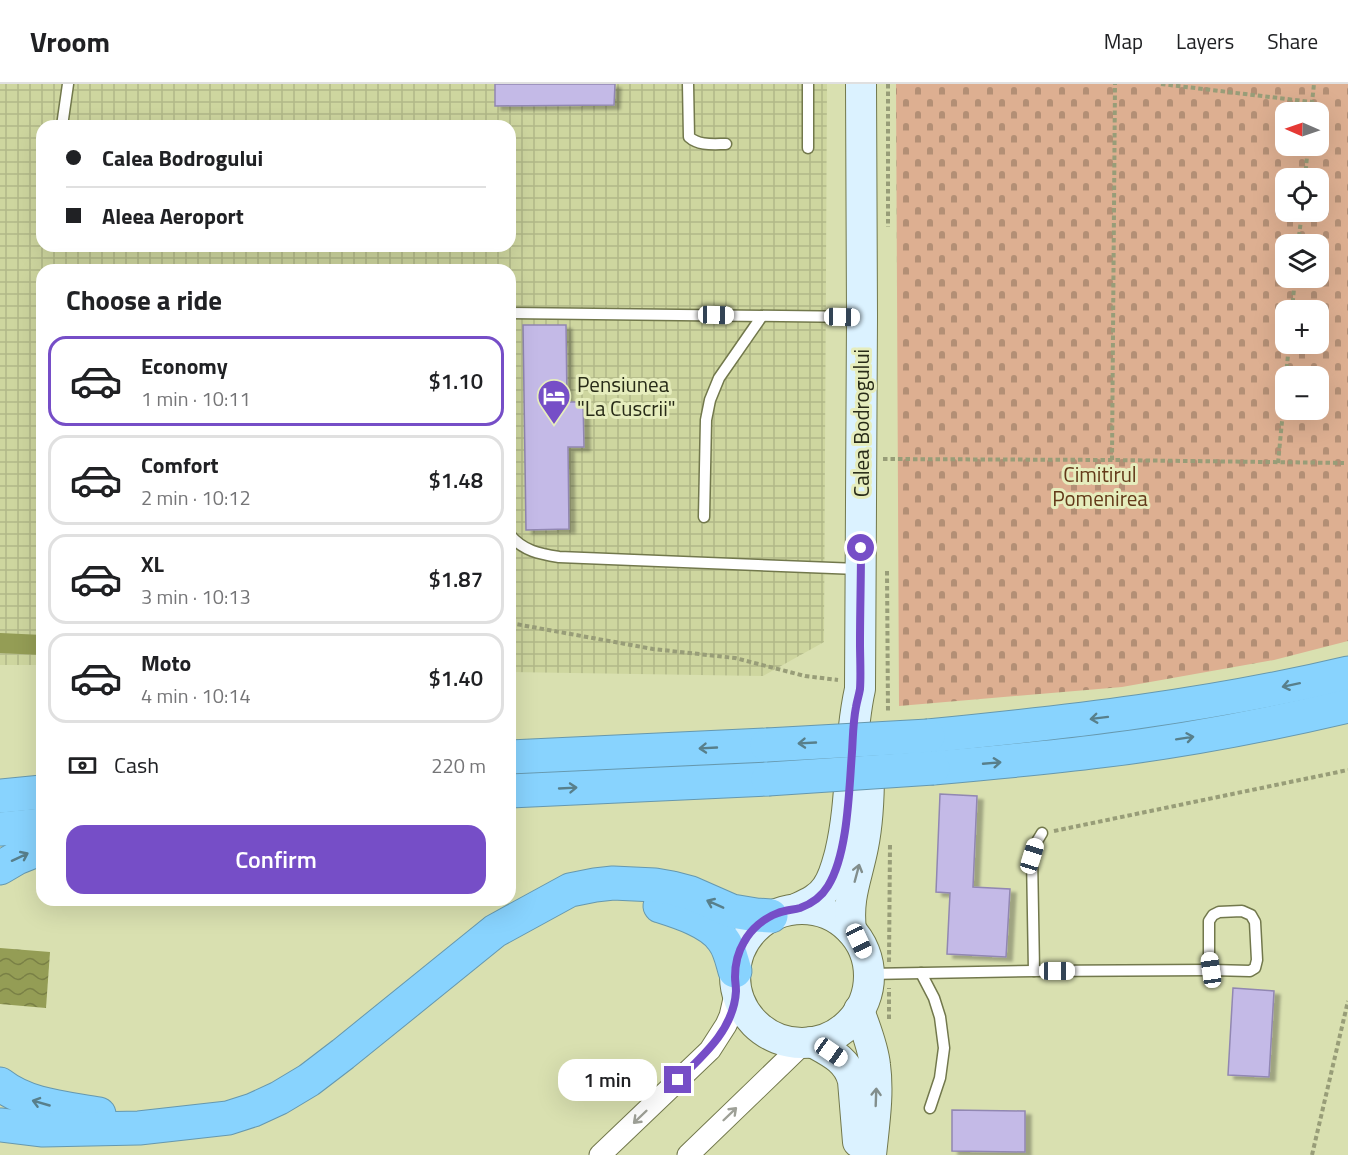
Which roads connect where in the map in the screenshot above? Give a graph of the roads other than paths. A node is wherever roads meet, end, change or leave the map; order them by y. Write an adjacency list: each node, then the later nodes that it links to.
1 (68, 84): 5 (lane)
2 (688, 84): 6 (lane)
3 (808, 84): 7 (lane)
4 (861, 84): 10 (main road, Calea Bodrogului)
5 (63, 120)
6 (726, 144)
7 (807, 148)
8 (516, 313): 9 (lane)
9 (762, 316): 10 (lane); 11 (lane)
10 (862, 317): 13 (main road, Calea Bodrogului)
11 (704, 517)
12 (516, 541): 13 (lane)
13 (874, 566): 15 (main road, Calea Bodrogului)
14 (1348, 673): 17 (highway, one-way to 17, bridge)
15 (860, 685): 27 (main road, Calea Bodrogului); 28 (main road, Calea Bodrogului, one-way to 15)
16 (1348, 706): 18 (highway, one-way to 16, bridge)
17 (516, 757)
18 (516, 791)
19 (36, 793): 20 (highway)
20 (0, 796)
21 (36, 826): 22 (highway)
22 (0, 829)
23 (1041, 833): 30 (lane)
24 (36, 850): 25 (highway, one-way to 24)
25 (0, 868)
26 (531, 910): 27 (highway, one-way to 26); 33 (highway); 39 (highway)
27 (785, 912): 28 (main road, Calea Bodrogului); 33 (main road, Calea Bodrogului)
28 (851, 930): 31 (main road, Calea Bodrogului)
29 (1211, 970): 29 (lane); 30 (lane)
30 (1035, 971): 32 (lane)
31 (883, 973): 32 (lane); 34 (main road, Calea Bodrogului)
32 (921, 973): 37 (lane)
33 (736, 981): 35 (main road); 42 (street, one-way to 42)
34 (859, 1010): 35 (main road, Calea Bodrogului); 45 (main road, one-way to 34)
35 (808, 1042): 43 (street, one-way to 35); 44 (main road)
36 (0, 1084): 39 (highway, one-way to 36)
37 (930, 1108)
38 (0, 1125): 40 (highway)
39 (160, 1126): 40 (highway)
40 (109, 1129): 41 (highway)
41 (0, 1146)
42 (600, 1155)
43 (687, 1155)
44 (859, 1155)
45 (871, 1155)

